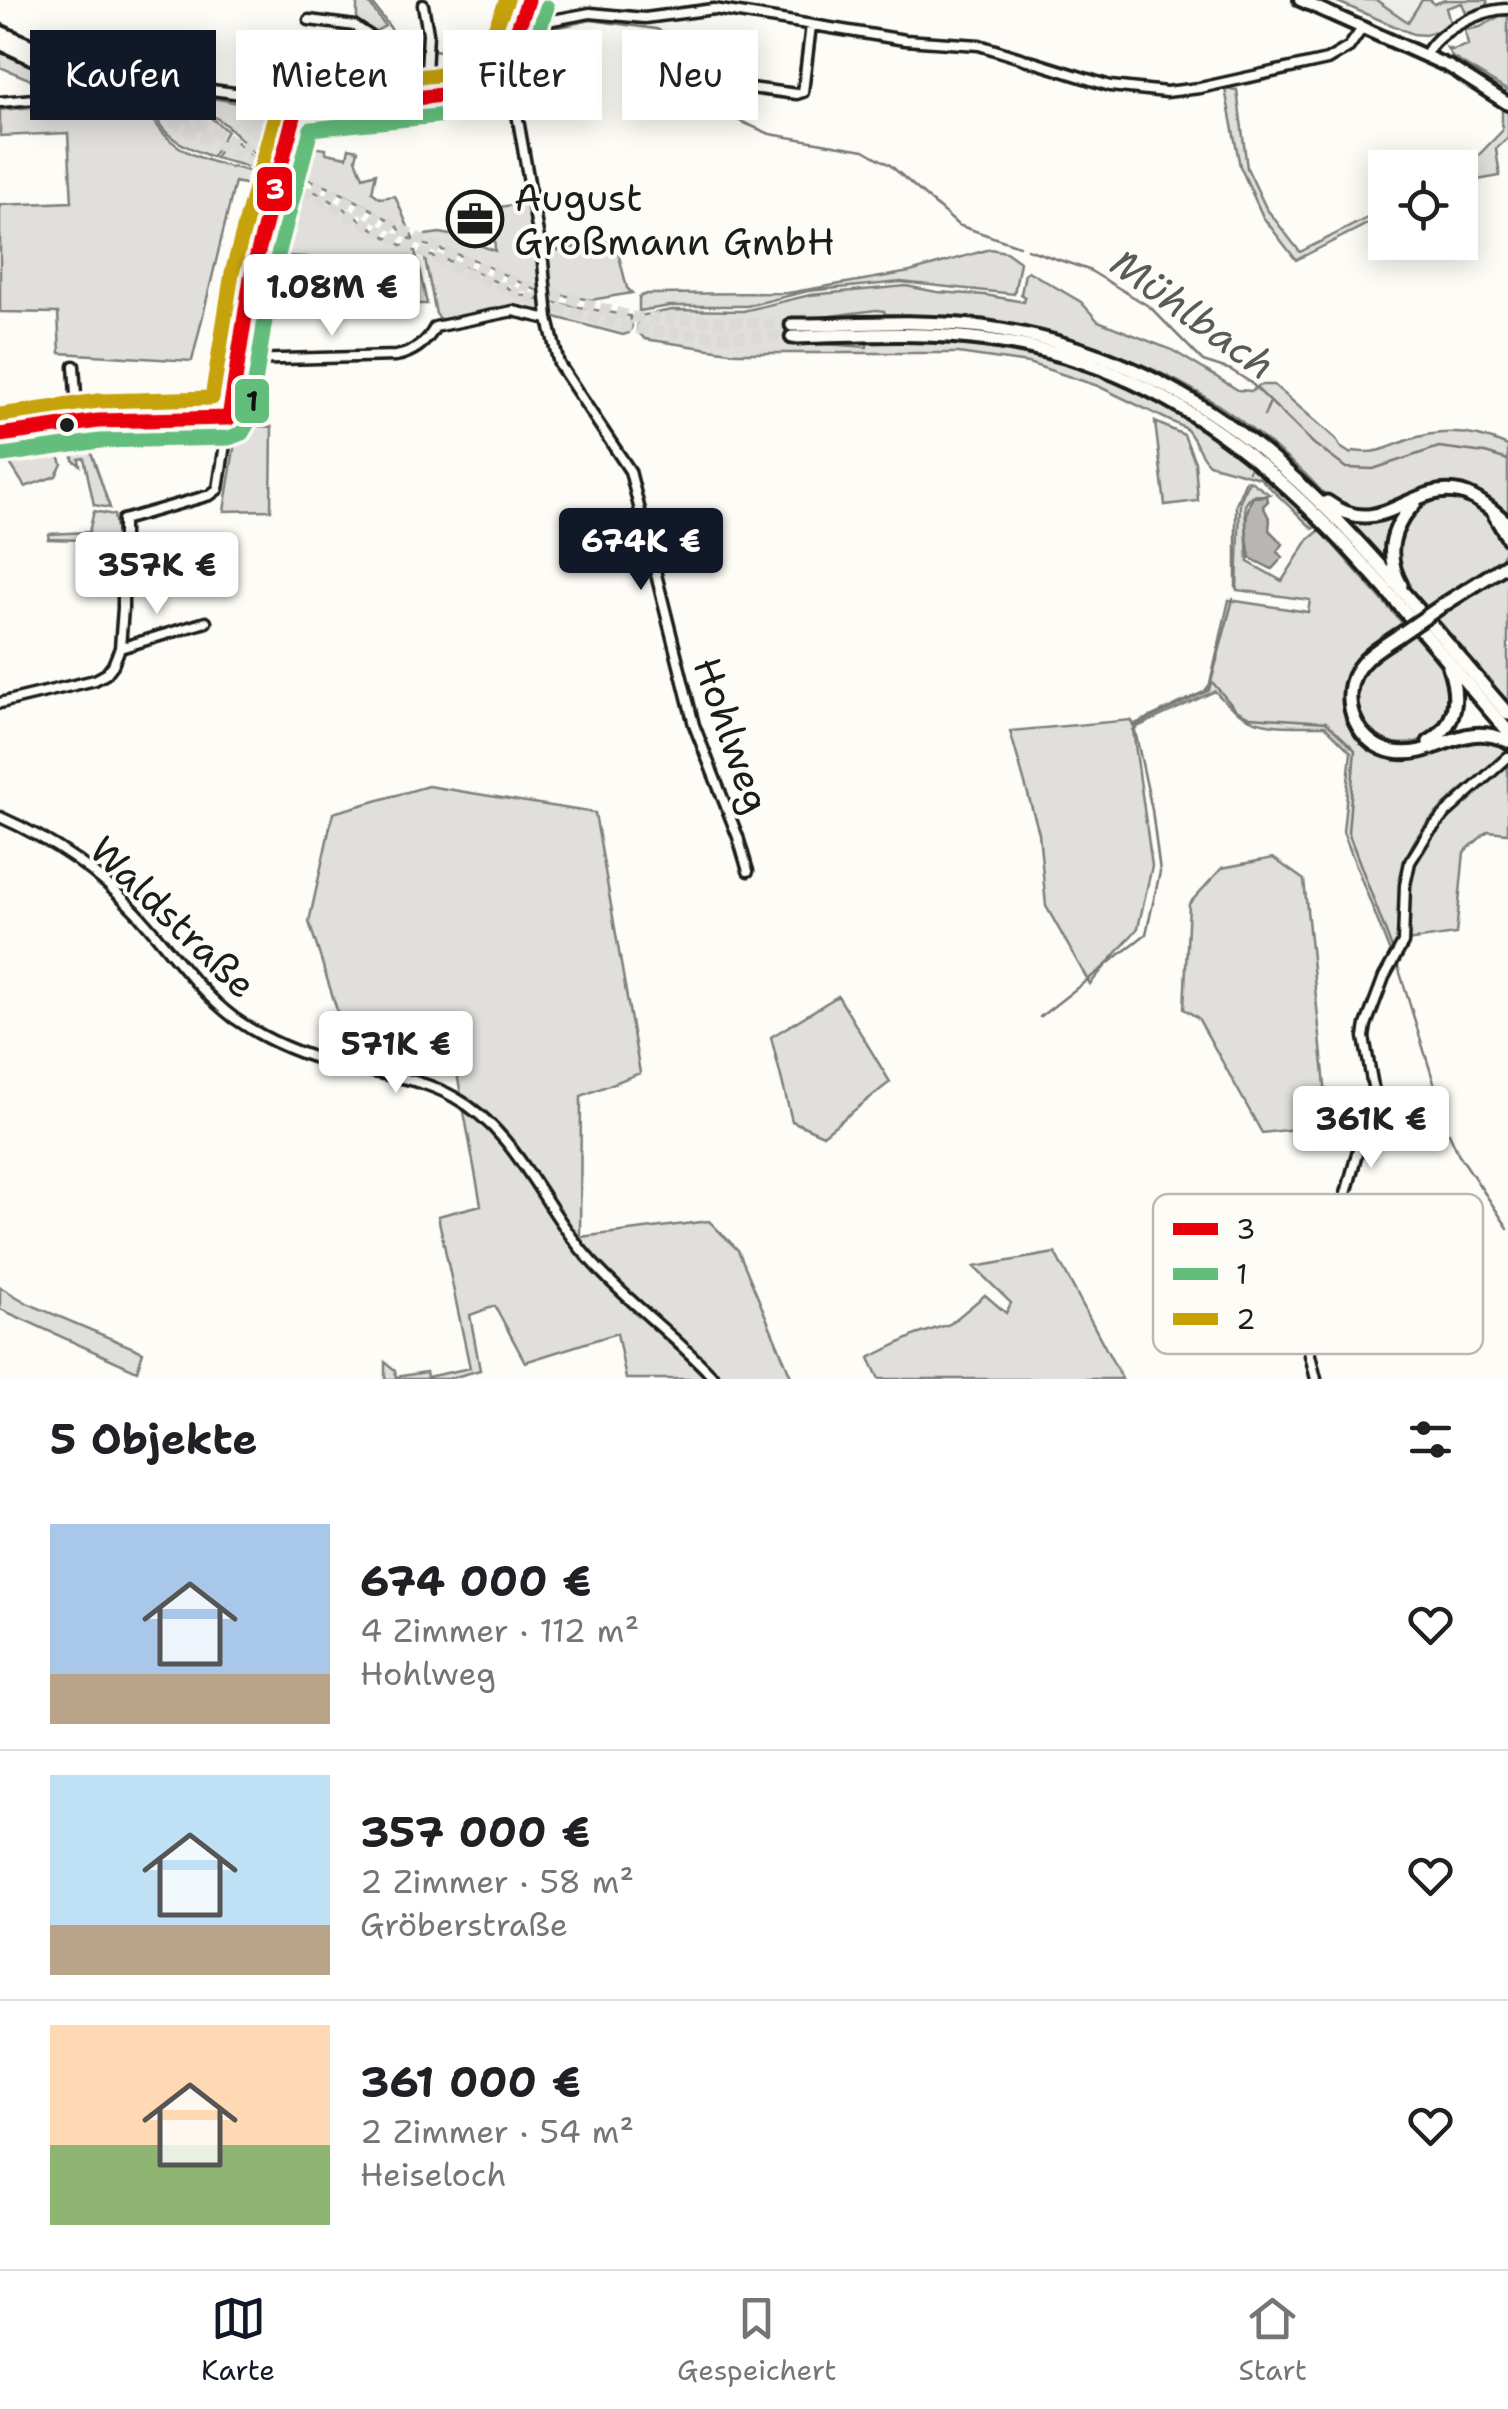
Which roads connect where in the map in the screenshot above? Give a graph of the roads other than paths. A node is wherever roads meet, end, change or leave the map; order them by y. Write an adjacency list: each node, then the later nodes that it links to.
1 (528, 0): 5 (street)
2 (1300, 0): 8 (main road)
3 (423, 5): 17 (street)
4 (1508, 9): 13 (street)
5 (522, 19): 7 (street); 10 (street)
6 (308, 20): 9 (street)
7 (811, 25): 8 (street); 14 (street)
8 (1363, 27): 13 (main road)
9 (361, 30)
10 (517, 30)
11 (0, 32): 12 (highway)
12 (0, 43)
13 (1426, 55): 19 (main road)
14 (758, 89)
15 (236, 93): 18 (street)
16 (443, 93): 17 (street)
17 (425, 95)
18 (0, 102)
19 (1508, 104)
20 (293, 120): 23 (street)
21 (518, 120): 24 (street, Hohlweg)
22 (378, 275): 23 (street)
23 (251, 278): 25 (street)
24 (548, 319): 25 (street); 49 (street, Hohlweg)
25 (240, 360): 27 (street)
26 (74, 366): 28 (street)
27 (229, 418): 28 (street); 35 (street)
28 (78, 424): 29 (street)
29 (0, 435)
30 (1300, 482): 31 (highway); 38 (highway); 41 (highway)
31 (1420, 499): 32 (highway); 38 (highway)
32 (1493, 512): 33 (highway); 34 (highway)
33 (1508, 524)
34 (1508, 538)
35 (122, 553): 36 (street); 40 (street)
36 (220, 556)
37 (1508, 564): 46 (highway, bridge)
38 (1410, 602): 43 (highway)
39 (206, 622): 40 (street)
40 (120, 648): 42 (street)
41 (1446, 658): 44 (highway); 46 (highway)
42 (0, 703)
43 (1508, 714)
44 (1508, 730)
45 (1508, 741): 46 (highway)
46 (1407, 752)
47 (1507, 758): 50 (street)
48 (0, 817): 52 (street, Waldstraße)
49 (748, 871)
50 (1346, 1194)
51 (1310, 1354): 53 (street)
52 (715, 1379)
53 (1316, 1379)

